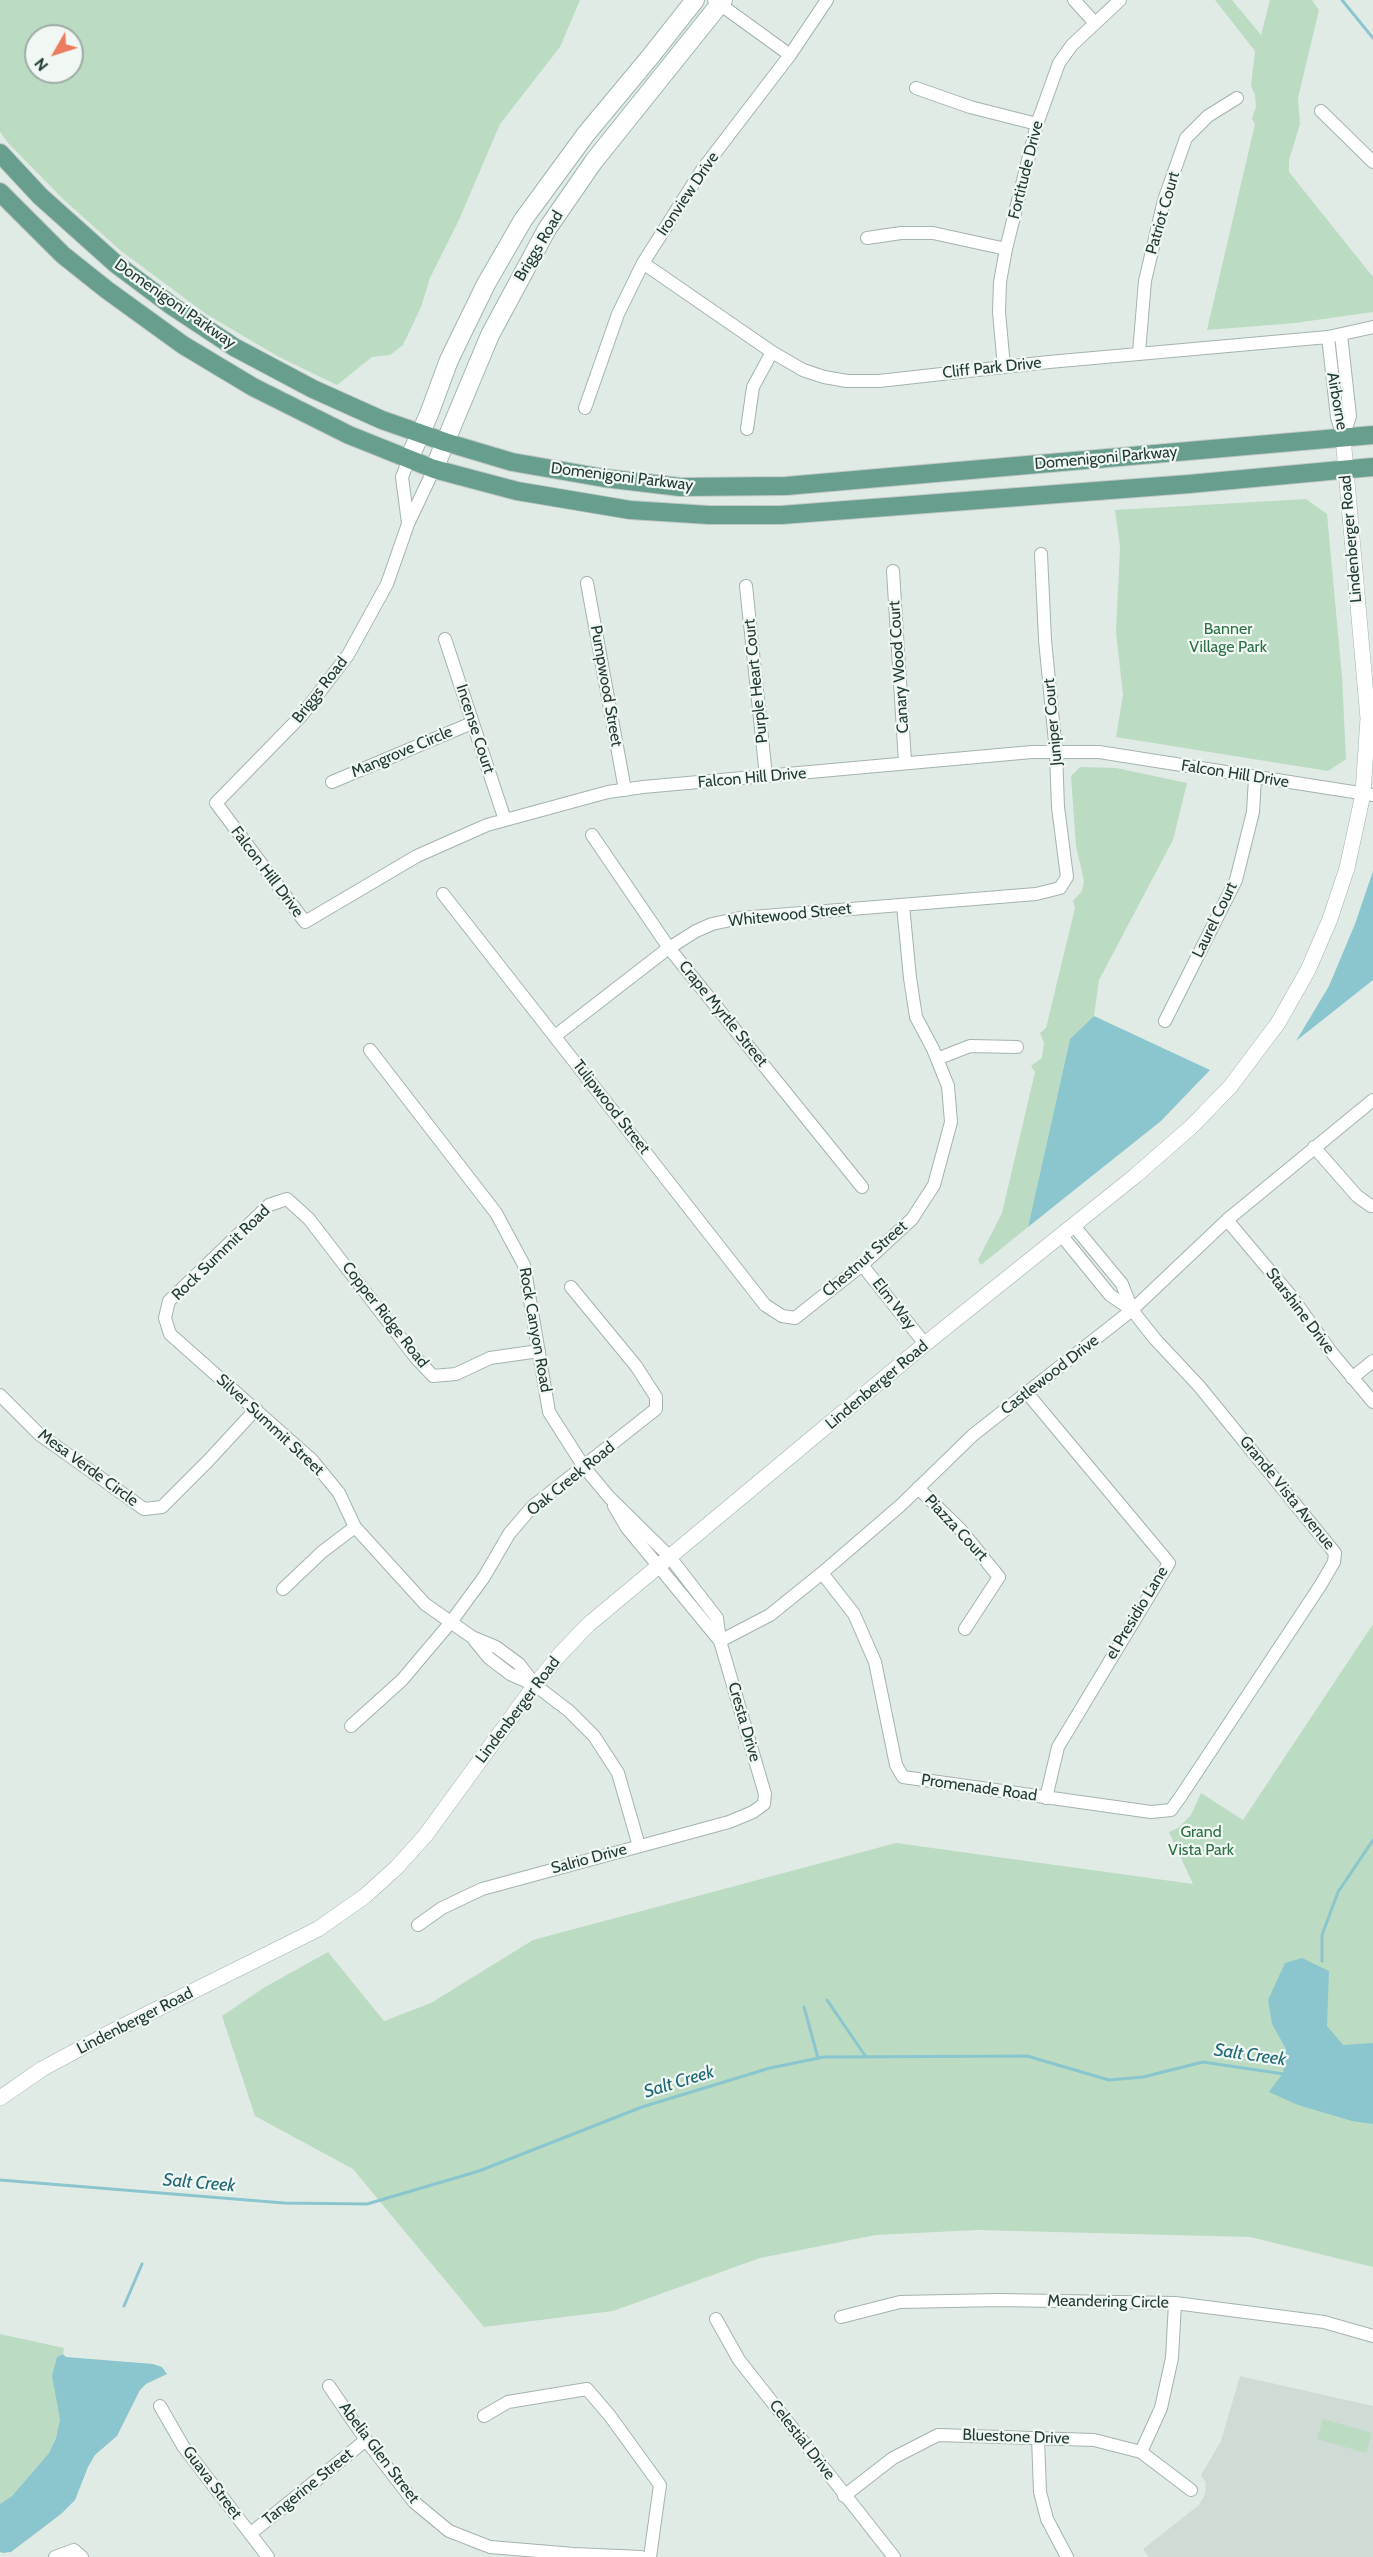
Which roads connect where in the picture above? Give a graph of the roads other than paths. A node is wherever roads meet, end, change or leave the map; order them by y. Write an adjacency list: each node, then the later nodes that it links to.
1 (695, 0): 25 (main road, Briggs Road)
2 (827, 0): 7 (street, Ironview Drive)
3 (1074, 0): 6 (street)
4 (1120, 0): 6 (street, Fortitude Drive)
5 (719, 2): 7 (street); 28 (main road, Briggs Road)
6 (1094, 22): 11 (street, Fortitude Drive)
7 (790, 55): 17 (street, Ironview Drive)
8 (916, 88): 11 (street)
9 (1237, 98): 21 (street, Patriot Court)
10 (1322, 111): 13 (street)
11 (1037, 124): 16 (street, Fortitude Drive)
12 (0, 153): 25 (main road, Domenigoni Parkway)
13 (1373, 162)
14 (0, 192): 29 (main road, Domenigoni Parkway)
15 (867, 238): 16 (street)
16 (1006, 249): 22 (street, Fortitude Drive)
17 (643, 263): 20 (street, Cliff Park Drive); 23 (street, Ironview Drive)
18 (1373, 327): 19 (street, Cliff Park Drive)
19 (1334, 336): 21 (street, Cliff Park Drive); 27 (street, Airborne)
20 (772, 352): 22 (street, Cliff Park Drive); 24 (street)
21 (1139, 353): 22 (street, Cliff Park Drive)
22 (1004, 367)
23 (585, 408)
24 (747, 429)
25 (421, 434): 28 (main road, Domenigoni Parkway); 29 (main road, Briggs Road)
26 (1373, 435): 27 (main road, Domenigoni Parkway)
27 (1343, 437): 28 (main road, Domenigoni Parkway); 32 (street, Lindenberger Road)
28 (445, 442): 31 (main road, Briggs Road)
29 (409, 459): 31 (main road, Domenigoni Parkway); 33 (street, Briggs Road)
30 (1373, 467): 32 (main road, Domenigoni Parkway)
31 (434, 469): 32 (main road, Domenigoni Parkway); 33 (street, Briggs Road)
32 (1345, 470): 46 (street, Lindenberger Road)
33 (408, 524): 47 (street, Briggs Road)
34 (1041, 554): 40 (street, Juniper Court)
35 (893, 571): 41 (street, Canary Wood Court)
36 (587, 583): 45 (street, Pumpwood Street)
37 (746, 586): 42 (street, Purple Heart Court)
38 (445, 639): 39 (street, Incense Court)
39 (472, 723): 44 (street, Mangrove Circle); 48 (street, Incense Court)
40 (1056, 752): 41 (street, Falcon Hill Drive); 43 (street, Falcon Hill Drive); 50 (street, Juniper Court)
41 (906, 762): 42 (street, Falcon Hill Drive)
42 (766, 776): 45 (street, Falcon Hill Drive)
43 (1255, 778): 46 (street, Falcon Hill Drive); 54 (street, Laurel Court)
44 (332, 782)
45 (626, 790): 48 (street, Falcon Hill Drive)
46 (1368, 795): 65 (street, Lindenberger Road)
47 (216, 803): 48 (street, Falcon Hill Drive)
48 (505, 820)
49 (592, 835): 53 (street, Crape Myrtle Street)
50 (1060, 888): 52 (street, Whitewood Street)
51 (443, 894): 55 (street, Tulipwood Street)
52 (903, 905): 53 (street, Whitewood Street); 58 (street, Chestnut Street)
53 (669, 948): 55 (street, Whitewood Street); 61 (street, Crape Myrtle Street)
54 (1165, 1021)
55 (555, 1036): 70 (street, Tulipwood Street)
56 (1017, 1047): 58 (street)
57 (370, 1050): 73 (street, Rock Canyon Road)
58 (937, 1059): 67 (street, Chestnut Street)
59 (1373, 1100): 60 (street, Castlewood Drive)
60 (1314, 1147): 63 (street); 64 (street, Castlewood Drive)
61 (862, 1187)
62 (287, 1199): 71 (street, Rock Summit Road); 73 (street, Copper Ridge Road)
63 (1371, 1206)
64 (1227, 1220): 69 (street, Castlewood Drive); 75 (street, Starshine Drive)
65 (1074, 1226): 66 (street, Lindenberger Road); 69 (street, Grande Vista Avenue)
66 (1062, 1236): 69 (street, Grande Vista Avenue); 72 (street, Lindenberger Road)
67 (862, 1265): 70 (street, Chestnut Street); 72 (street, Elm Way)
68 (571, 1287): 80 (street, Oak Creek Road)
69 (1132, 1310): 76 (street, Castlewood Drive); 93 (street, Grande Vista Avenue)
70 (782, 1316)
71 (165, 1318): 79 (street, Silver Summit Street)
72 (926, 1344): 83 (street, Lindenberger Road)
73 (539, 1351): 80 (street, Rock Canyon Road)
74 (1373, 1361): 75 (street)
75 (1352, 1378): 78 (street, Starshine Drive)
76 (1027, 1393): 81 (street, Castlewood Drive); 91 (street, el Presidio Lane)
77 (0, 1395): 79 (street, Mesa Verde Circle)
78 (1373, 1401)
79 (256, 1409): 82 (street, Silver Summit Street)
80 (584, 1467): 83 (street, Rock Canyon Road); 86 (street, Oak Creek Road)
81 (918, 1488): 84 (street, Castlewood Drive); 87 (street, Piazza Court)
82 (355, 1527): 85 (street); 86 (street, Silver Summit Street)
83 (664, 1560): 88 (street, Cresta Drive); 89 (street, Lindenberger Road)
84 (822, 1573): 88 (street, Castlewood Drive); 91 (street, Promenade Road)
85 (283, 1588)
86 (451, 1622): 89 (street, Silver Summit Street); 90 (street, Oak Creek Road)
87 (965, 1629)
88 (720, 1641): 92 (street, Cresta Drive)
89 (535, 1685): 94 (street, Silver Summit Street); 96 (street, Lindenberger Road)
90 (351, 1726)
91 (1046, 1798): 93 (street, Promenade Road)
92 (764, 1804): 94 (street, Salrio Drive)
93 (1171, 1810)
94 (639, 1846): 95 (street, Salrio Drive)
95 (418, 1925)
96 (0, 2098)
97 (1175, 2303): 98 (street, Meandering Circle); 100 (street, Meandering Circle); 106 (street)
98 (841, 2317)
99 (716, 2319): 108 (street, Celestial Drive)
100 (1373, 2336)
101 (329, 2386): 105 (street, Abelia Glen Street)
102 (160, 2406): 109 (street, Guava Street)
103 (484, 2416): 114 (street)
104 (1038, 2438): 106 (street, Bluestone Drive); 108 (street, Bluestone Drive); 116 (street)
105 (366, 2440): 109 (street, Tangerine Street); 113 (street, Abelia Glen Street)
106 (1141, 2452): 107 (street, Bluestone Drive)
107 (1191, 2490)
108 (844, 2496): 115 (street, Celestial Drive)
109 (250, 2534): 112 (street, Guava Street)
110 (55, 2557): 111 (street)
111 (82, 2557)
112 (268, 2557)
113 (641, 2557)
114 (650, 2557)
115 (894, 2557)
116 (1067, 2557)

